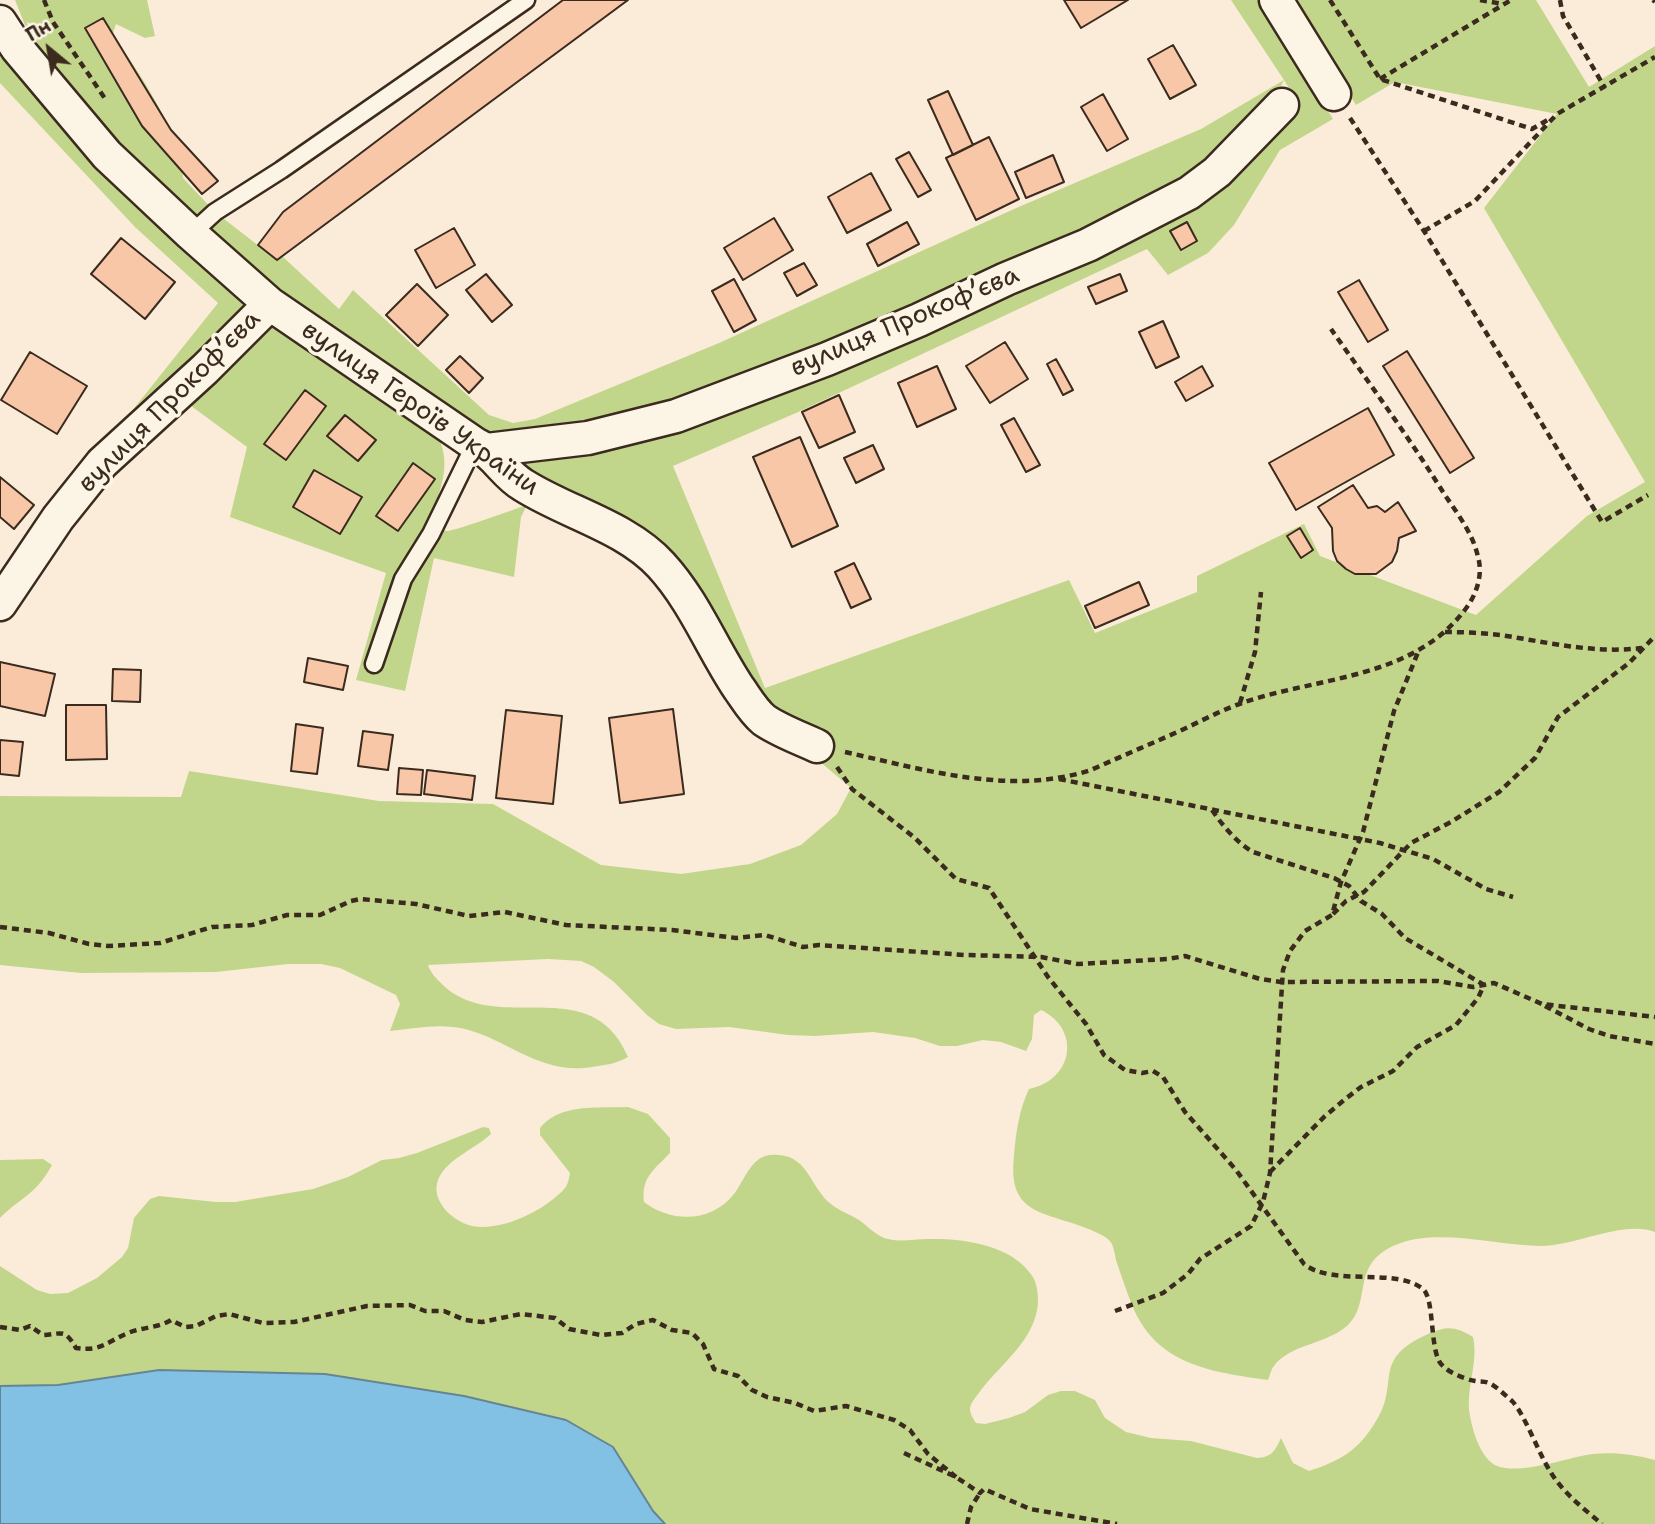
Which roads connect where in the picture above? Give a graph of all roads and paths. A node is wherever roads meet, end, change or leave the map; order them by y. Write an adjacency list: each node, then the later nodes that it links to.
1 (44, 0): 14 (path)
2 (526, 0): 18 (lane)
3 (1276, 0): 13 (street)
4 (1330, 0): 11 (path)
5 (1480, 0): 8 (path)
6 (1511, 0): 8 (path)
7 (1560, 0): 12 (path)
8 (1504, 4): 11 (path)
9 (0, 22): 18 (street, вулиця Героїв України)
10 (1655, 57): 12 (path)
11 (1380, 79): 16 (path)
12 (1605, 88): 16 (path)
13 (1334, 94): 17 (path)
14 (107, 102)
15 (1282, 105): 21 (street, вулиця Прокофʼєва)
16 (1557, 114): 17 (path)
17 (1424, 231): 22 (path)
18 (191, 234): 19 (street, вулиця Героїв України)
19 (270, 304): 21 (street, вулиця Героїв України); 24 (street, вулиця Прокофʼєва)
20 (1331, 330): 25 (path)
21 (481, 447): 29 (lane); 31 (street, вулиця Героїв України)
22 (1648, 495)
23 (1261, 592): 30 (path)
24 (0, 604)
25 (1444, 632): 27 (path); 28 (path)
26 (1655, 636): 27 (path)
27 (1645, 646): 35 (path)
28 (1420, 649): 30 (path); 34 (path)
29 (374, 664)
30 (1240, 703): 32 (path)
31 (817, 746): 32 (path); 41 (path)
32 (1055, 778): 33 (path)
33 (1212, 810): 34 (path); 36 (path)
34 (1360, 839): 35 (path); 36 (path)
35 (1405, 849): 37 (path); 38 (path)
36 (1341, 882): 37 (path); 39 (path)
37 (1358, 896): 39 (path); 43 (path)
38 (1513, 897)
39 (1332, 915): 42 (path)
40 (0, 927): 41 (path)
41 (1035, 957): 42 (path); 48 (path)
42 (1281, 982): 43 (path); 47 (path)
43 (1484, 985): 44 (path); 47 (path)
44 (1542, 1004): 45 (path); 46 (path)
45 (1655, 1017)
46 (1655, 1044)
47 (1270, 1173): 48 (path)
48 (1261, 1206): 49 (path); 56 (path)
49 (1115, 1311)
50 (0, 1327): 52 (path)
51 (904, 1453): 52 (path)
52 (956, 1477): 53 (path)
53 (980, 1493): 54 (path); 55 (path)
54 (967, 1524)
55 (1116, 1524)
56 (1602, 1524)

